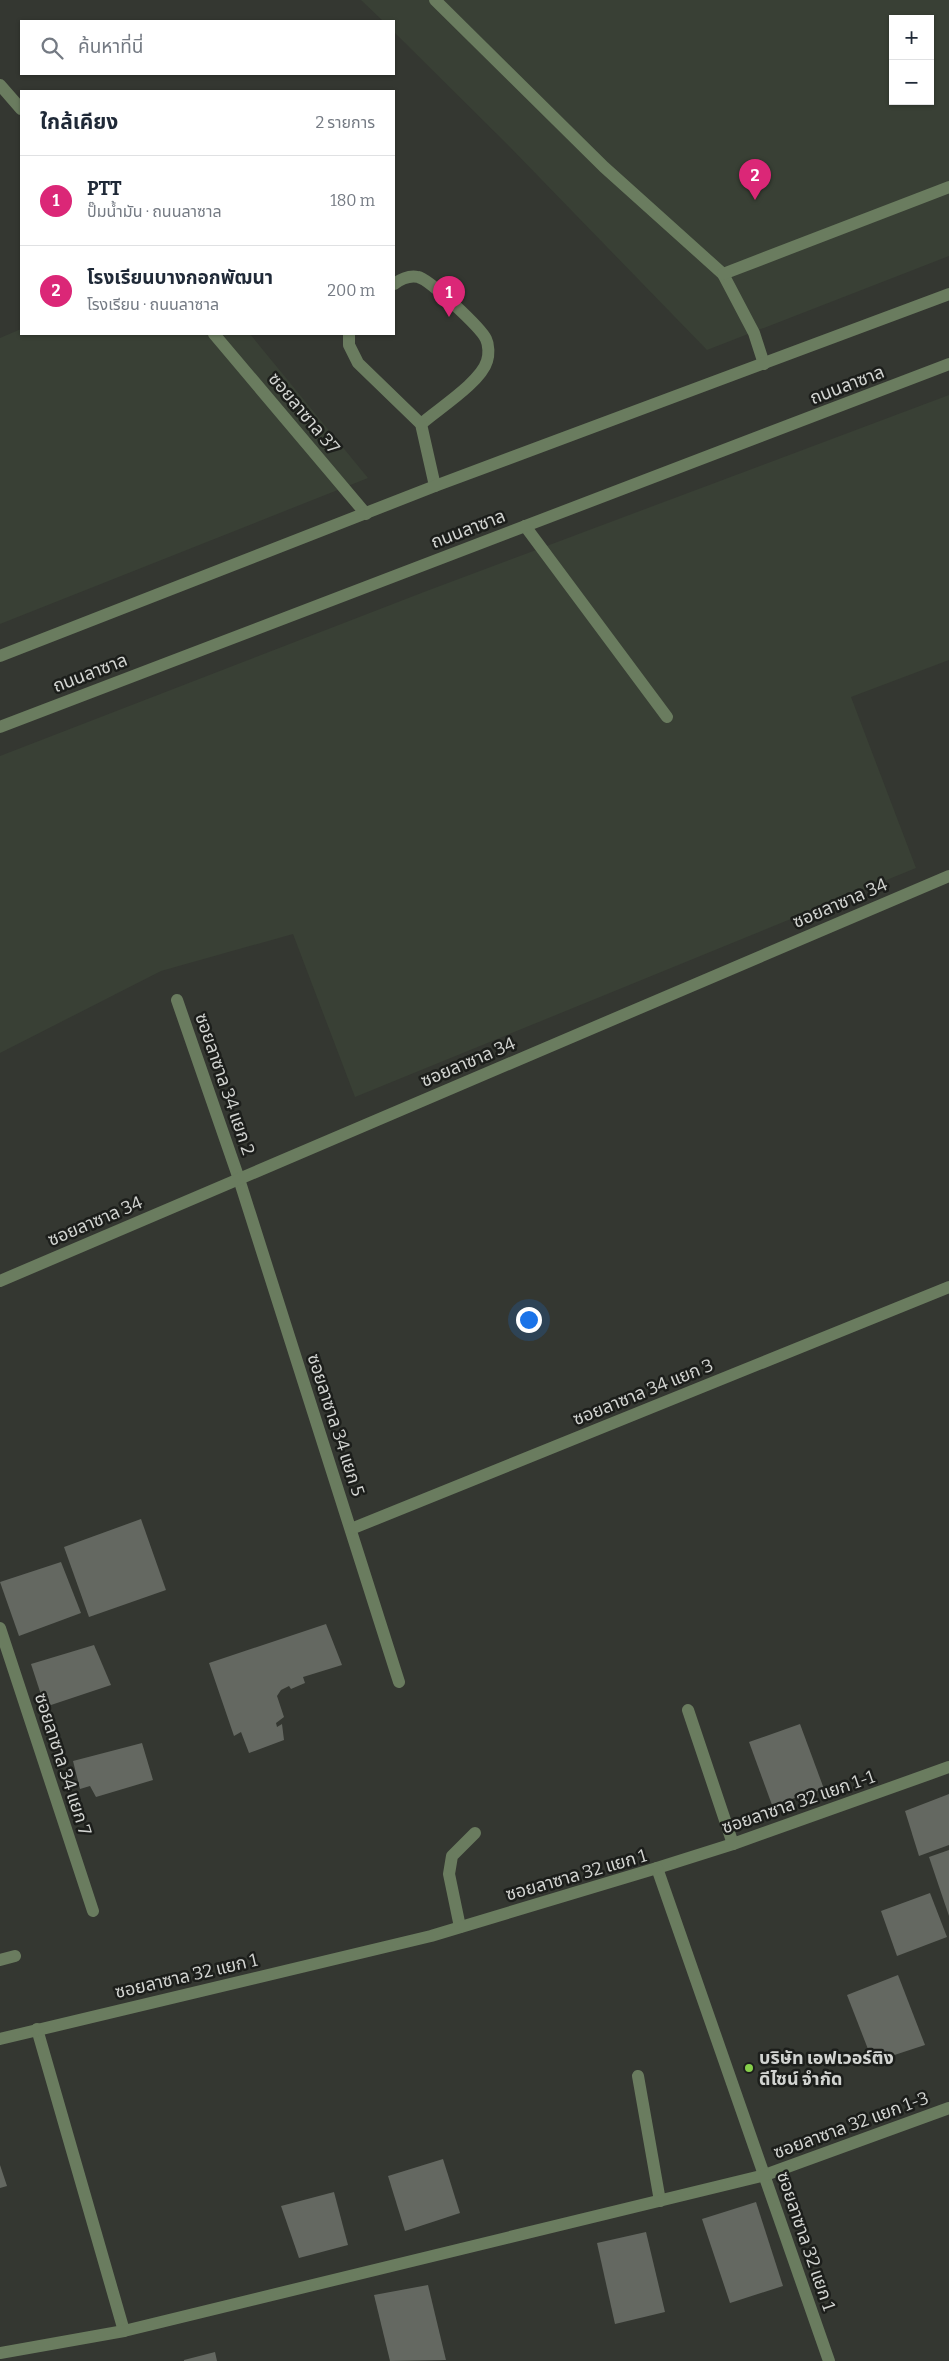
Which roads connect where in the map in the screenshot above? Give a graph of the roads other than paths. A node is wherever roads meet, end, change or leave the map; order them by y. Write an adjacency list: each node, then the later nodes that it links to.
1 (435, 0): 5 (street)
2 (0, 84): 3 (street)
3 (20, 108)
4 (949, 187): 5 (street)
5 (723, 274): 10 (street)
6 (395, 283): 12 (street)
7 (949, 294): 10 (street)
8 (215, 335): 14 (street, ซอยลาซาล 37)
9 (349, 335): 12 (street)
10 (764, 364): 13 (street)
11 (949, 364): 15 (street, ถนนลาซาล)
12 (421, 424): 13 (street)
13 (435, 486): 14 (street)
14 (366, 514): 16 (street)
15 (525, 526): 17 (street); 18 (street, ถนนลาซาล)
16 (0, 656)
17 (667, 717)
18 (0, 727)
19 (949, 876): 21 (street, ซอยลาซาล 34)
20 (178, 1000): 21 (street, ซอยลาซาล 34 แยก 2)
21 (239, 1179): 22 (street, ซอยลาซาล 34); 24 (street, ซอยลาซาล 34 แยก 5)
22 (0, 1281)
23 (949, 1287): 24 (street, ซอยลาซาล 34 แยก 3)
24 (351, 1529): 26 (street, ซอยลาซาล 34 แยก 5)
25 (0, 1628): 32 (street, ซอยลาซาล 34 แยก 7)
26 (399, 1682)
27 (688, 1710): 30 (street)
28 (949, 1766): 30 (street, ซอยลาซาล 32 แยก 1-1)
29 (475, 1833): 33 (street)
30 (733, 1844): 31 (street, ซอยลาซาล 32 แยก 1-1)
31 (657, 1868): 33 (street, ซอยลาซาล 32 แยก 1); 40 (street, ซอยลาซาล 32 แยก 1)
32 (93, 1911)
33 (460, 1927): 36 (street, ซอยลาซาล 32 แยก 1)
34 (15, 1956): 35 (street)
35 (0, 1960)
36 (37, 2029): 37 (street, ซอยลาซาล 32 แยก 1); 42 (street)
37 (0, 2039)
38 (638, 2076): 41 (street)
39 (949, 2108): 40 (street, ซอยลาซาล 32 แยก 1-3)
40 (764, 2175): 41 (street, ซอยลาซาล 32 แยก 1-3); 44 (street, ซอยลาซาล 32 แยก 1)
41 (660, 2201): 42 (street, ซอยลาซาล 32 แยก 1-3)
42 (124, 2331): 43 (street, ซอยลาซาล 32 แยก 1-3)
43 (0, 2352)
44 (829, 2361)

